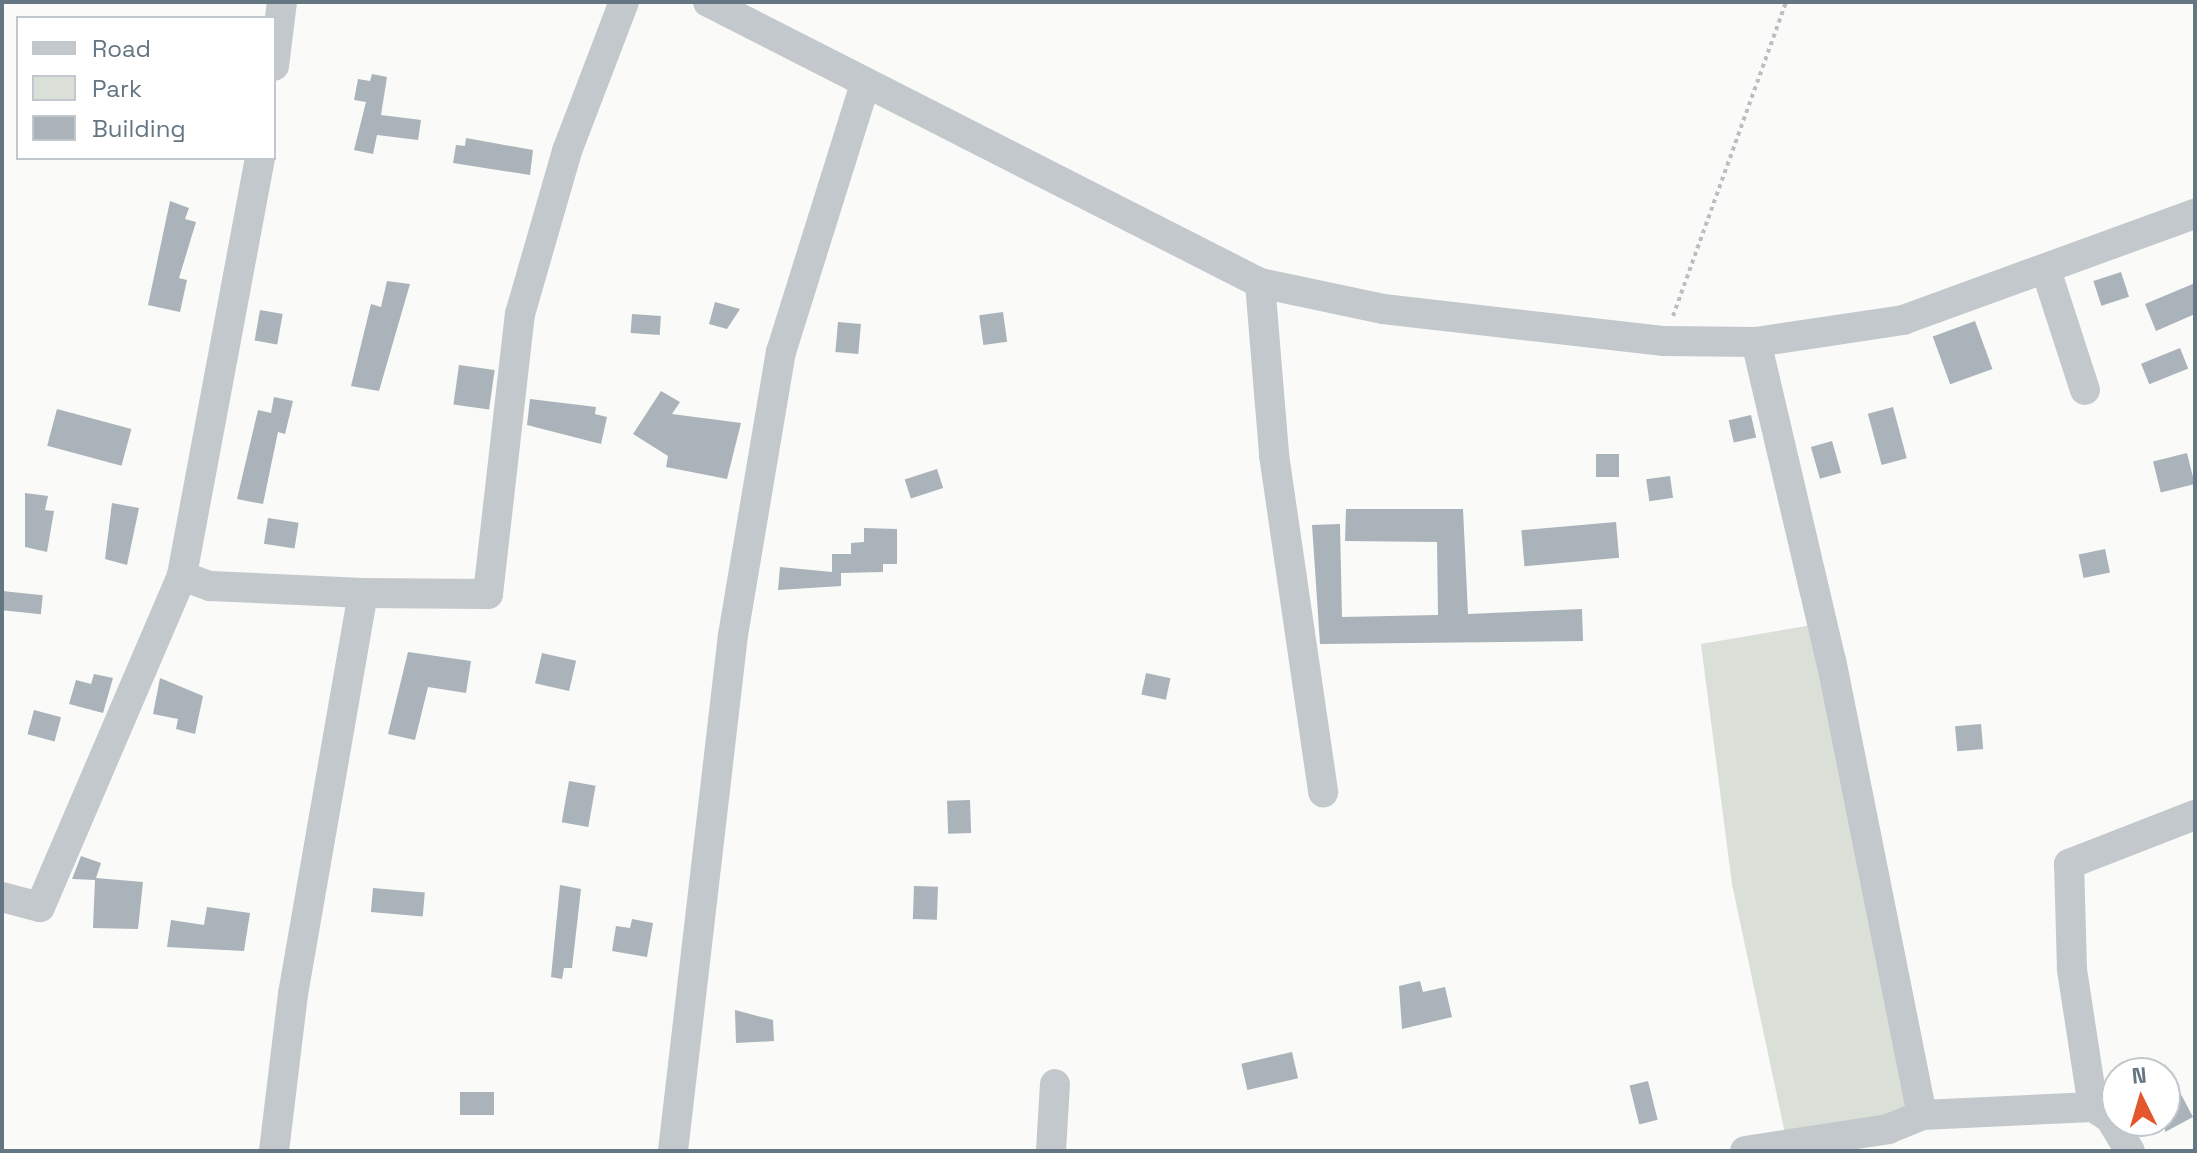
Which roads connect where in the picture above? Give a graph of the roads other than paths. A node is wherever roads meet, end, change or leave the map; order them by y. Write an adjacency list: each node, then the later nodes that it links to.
1 (282, 2): 4 (street)
2 (624, 2): 13 (street)
3 (708, 2): 5 (street)
4 (276, 50)
5 (864, 87): 9 (street); 22 (street)
6 (260, 160): 12 (street)
7 (2195, 214): 8 (street)
8 (2046, 270): 10 (street); 11 (street)
9 (1260, 283): 10 (street); 14 (street)
10 (1756, 342): 19 (street)
11 (2085, 390)
12 (182, 576): 13 (street); 16 (street)
13 (363, 593): 21 (street)
14 (1323, 792)
15 (2195, 815): 18 (street)
16 (2, 897)
17 (1055, 1084): 23 (street)
18 (2093, 1107): 19 (street); 25 (street)
19 (1922, 1115): 20 (street)
20 (1792, 1148): 24 (street)
21 (274, 1151)
22 (673, 1151)
23 (1051, 1151)
24 (1745, 1151)
25 (2130, 1151)

